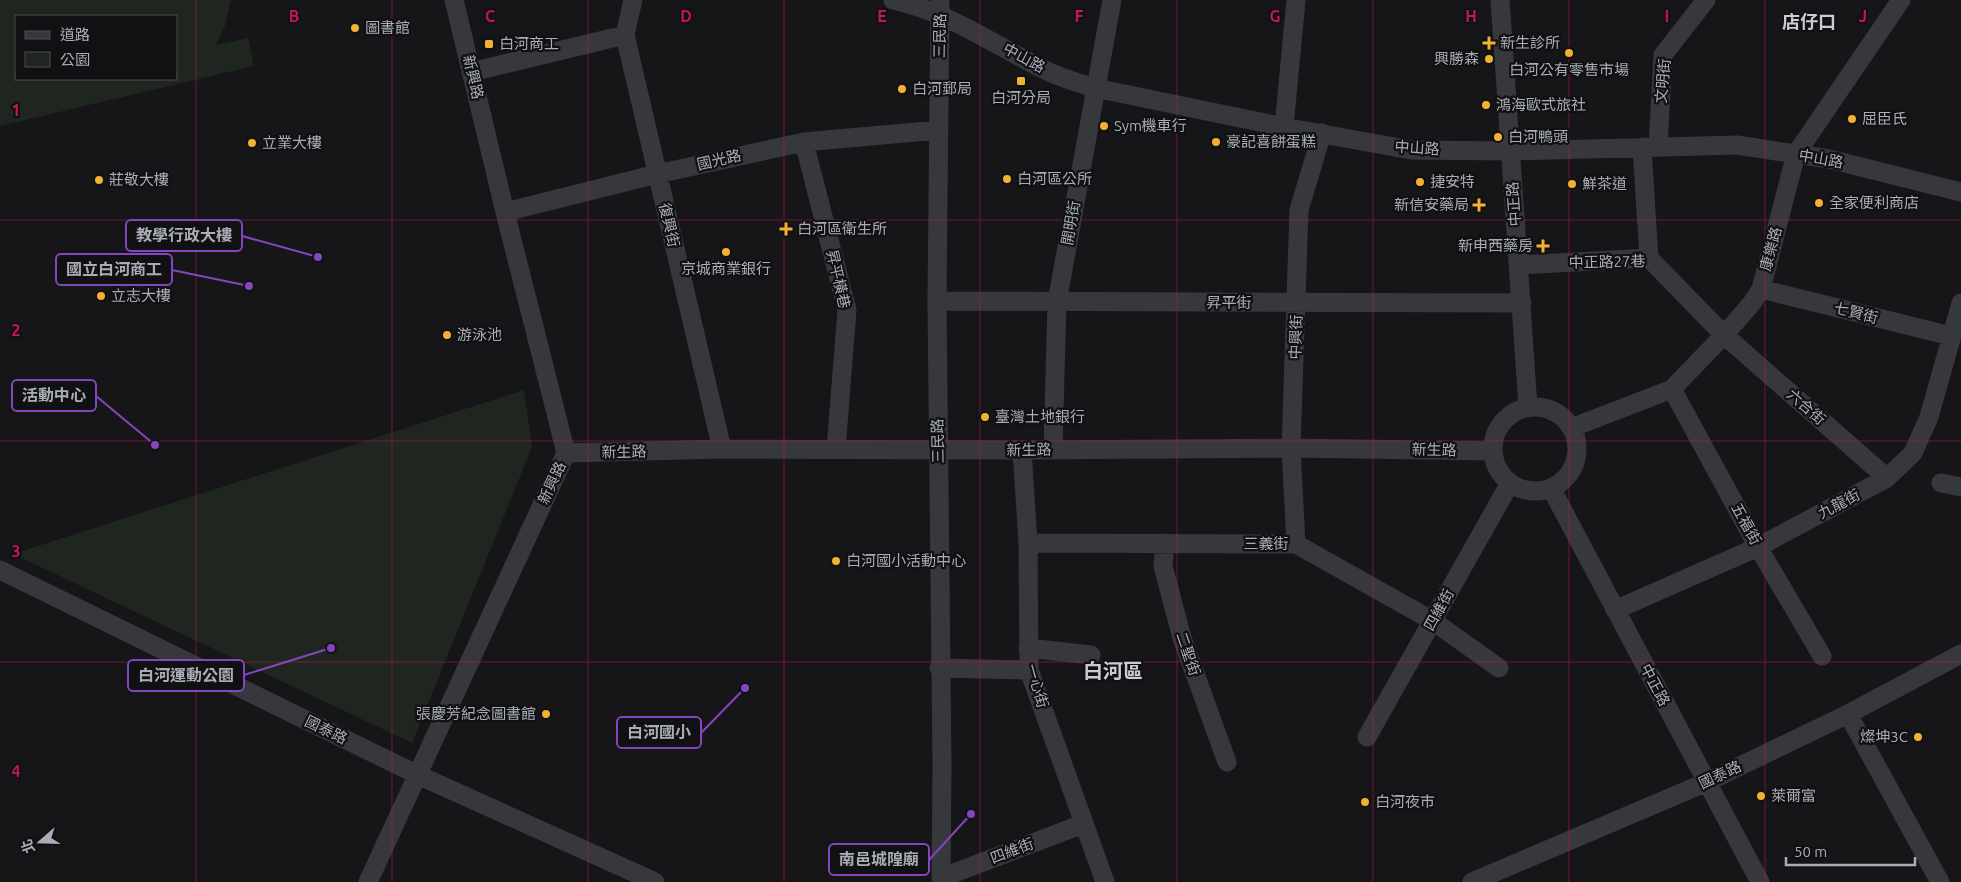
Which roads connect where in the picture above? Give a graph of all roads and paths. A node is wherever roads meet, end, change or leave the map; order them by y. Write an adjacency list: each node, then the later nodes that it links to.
1 (454, 0): 11 (street, 新興路)
2 (633, 0): 10 (street, 復興街)
3 (893, 0): 9 (street, 中山路)
4 (1112, 0): 12 (street, 開明街)
5 (1296, 0): 13 (street)
6 (1500, 0): 18 (street, 中正路)
7 (1706, 0): 17 (street, 文明街)
8 (1891, 4): 19 (street, 康樂路)
9 (940, 7): 12 (street, 中山路); 14 (street, 三民路)
10 (625, 35): 11 (street); 20 (street, 復興街)
11 (471, 72): 22 (street, 新興路)
12 (1095, 88): 13 (street, 中山路); 27 (street, 開明街)
13 (1284, 126): 15 (street, 中山路)
14 (938, 130): 16 (street, 國光路); 26 (street, 三民路)
15 (1322, 134): 18 (street, 中山路); 30 (street, 中興街)
16 (804, 142): 20 (street, 國光路); 37 (street, 昇平橫巷)
17 (1650, 147): 18 (street, 中山路); 19 (street, 中山路); 23 (street, 文明街)
18 (1510, 150): 24 (street, 中正路)
19 (1796, 154): 21 (street, 中山路); 25 (street, 康樂路)
20 (656, 174): 22 (street, 國光路); 39 (street, 復興街)
21 (1961, 192)
22 (505, 212): 43 (street, 新興路)
23 (1649, 258): 24 (street, 中正路27巷); 31 (street, 中正路27巷)
24 (1519, 265): 28 (street, 中正路)
25 (1761, 289): 31 (street, 康樂路); 32 (street, 七賢街)
26 (936, 301): 27 (street, 昇平街); 40 (street, 三民路)
27 (1057, 302): 30 (street, 昇平街); 38 (street, 開明街)
28 (1522, 302): 30 (street, 昇平街); 34 (street, 中正路)
29 (1961, 302): 32 (street, 九龍街)
30 (1297, 303): 36 (street, 中興街)
31 (1724, 335): 33 (street, 康樂路); 44 (street, 六合街)
32 (1951, 336): 44 (street, 九龍街)
33 (1672, 389): 35 (street, 康樂路); 52 (street, 五福街)
34 (1528, 407): 35 (street); 42 (street)
35 (1571, 428): 47 (street)
36 (1291, 448): 38 (street, 新生路); 42 (street, 新生路); 51 (street, 中興街)
37 (836, 449): 39 (street, 新生路); 40 (street, 新生路)
38 (1054, 449): 41 (street, 新生路)
39 (722, 450): 43 (street, 新生路)
40 (939, 450): 41 (street, 新生路); 60 (street, 三民路)
41 (1022, 450): 49 (street, 一心街)
42 (1493, 451): 45 (street)
43 (566, 453): 66 (street, 新興路)
44 (1887, 478): 52 (street, 九龍街)
45 (1510, 483): 47 (street); 55 (street, 四維街)
46 (1940, 483): 48 (street)
47 (1551, 488): 54 (street, 中正路)
48 (1961, 488)
49 (1028, 543): 50 (street, 三義街); 56 (street, 一心街)
50 (1165, 543): 51 (street, 三義街); 65 (street, 二聖街)
51 (1296, 544): 55 (street, 三義街)
52 (1758, 547): 54 (street, 九龍街); 59 (street, 五福街)
53 (0, 570): 66 (street, 國泰路)
54 (1615, 610): 67 (street, 中正路)
55 (1433, 621): 61 (street, 三義街); 64 (street, 四維街)
56 (1028, 648): 58 (street); 62 (street, 一心街)
57 (1961, 654): 63 (street, 國泰路)
58 (1091, 655)
59 (1822, 656)
60 (939, 668): 62 (street); 70 (street, 三民路)
61 (1499, 668)
62 (1029, 670): 68 (street, 一心街)
63 (1848, 714): 67 (street, 國泰路); 76 (street)
64 (1367, 737)
65 (1226, 762)
66 (418, 775): 69 (street, 國泰路); 71 (street, 新興路)
67 (1707, 782): 74 (street, 國泰路); 75 (street, 中正路)
68 (1083, 824): 70 (street, 四維街); 73 (street, 一心街)
69 (625, 876): 72 (street, 國泰路)
70 (941, 880)
71 (368, 882)
72 (655, 882)
73 (1105, 882)
74 (1472, 882)
75 (1760, 882)
76 (1940, 882)

